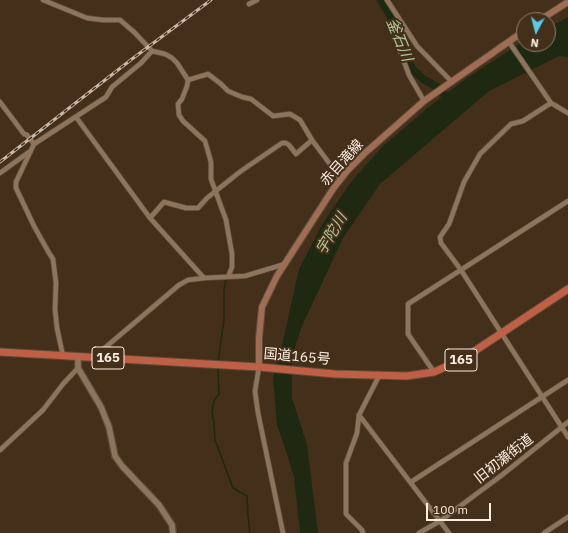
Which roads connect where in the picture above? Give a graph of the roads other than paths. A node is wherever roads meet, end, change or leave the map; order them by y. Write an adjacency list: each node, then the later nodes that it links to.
1 (43, 0): 10 (street)
2 (257, 0): 5 (street)
3 (386, 0): 7 (street)
4 (568, 2): 6 (main road)
5 (249, 4)
6 (552, 12)
7 (401, 27): 12 (street); 13 (street)
8 (516, 37): 9 (main road, 赤目滝線)
9 (509, 43): 12 (main road, 赤目滝線); 15 (street)
10 (152, 51): 11 (street); 17 (street)
11 (188, 80): 18 (street); 23 (street)
12 (451, 81): 13 (main road, 赤目滝線)
13 (424, 101): 22 (main road, 赤目滝線)
14 (0, 102): 19 (street)
15 (551, 103): 16 (street); 27 (street)
16 (568, 113)
17 (76, 117): 19 (street); 25 (street)
18 (312, 140): 22 (street); 23 (street)
19 (34, 144): 20 (street)
20 (30, 151): 21 (street); 33 (street)
21 (0, 173)
22 (341, 179): 26 (main road, 赤目滝線)
23 (215, 192): 25 (street); 28 (street)
24 (568, 201): 27 (street)
25 (150, 218): 29 (street)
26 (285, 264): 28 (street); 36 (main road, 赤目滝線)
27 (461, 270): 31 (street); 38 (street)
28 (228, 277): 29 (street)
29 (204, 278): 35 (street)
30 (568, 289): 31 (highway, 国道165号 / 165)
31 (502, 334): 38 (highway, 国道165号 / 165); 41 (street)
32 (0, 352): 33 (highway, 国道165号 / 165)
33 (63, 356): 34 (highway, 国道165号 / 165)
34 (78, 357): 35 (highway, 国道165号 / 165); 37 (street)
35 (94, 357): 36 (highway, 国道165号 / 165)
36 (262, 367): 39 (highway, 国道165号 / 165); 51 (street)
37 (78, 368): 46 (street); 50 (street)
38 (434, 372): 39 (highway, 国道165号 / 165)
39 (379, 376): 42 (street)
40 (568, 380): 41 (street)
41 (542, 396): 44 (street); 47 (street)
42 (359, 415): 47 (street); 52 (street)
43 (568, 422): 44 (street, 旧初瀬街道)
44 (562, 428): 45 (street); 49 (street, 旧初瀬街道)
45 (568, 438)
46 (0, 450)
47 (411, 482): 49 (street)
48 (568, 517): 55 (street)
49 (440, 521): 53 (street, 旧初瀬街道); 54 (street)
50 (173, 533)
51 (283, 533)
52 (363, 533)
53 (418, 533)
54 (449, 533)
55 (544, 533)

